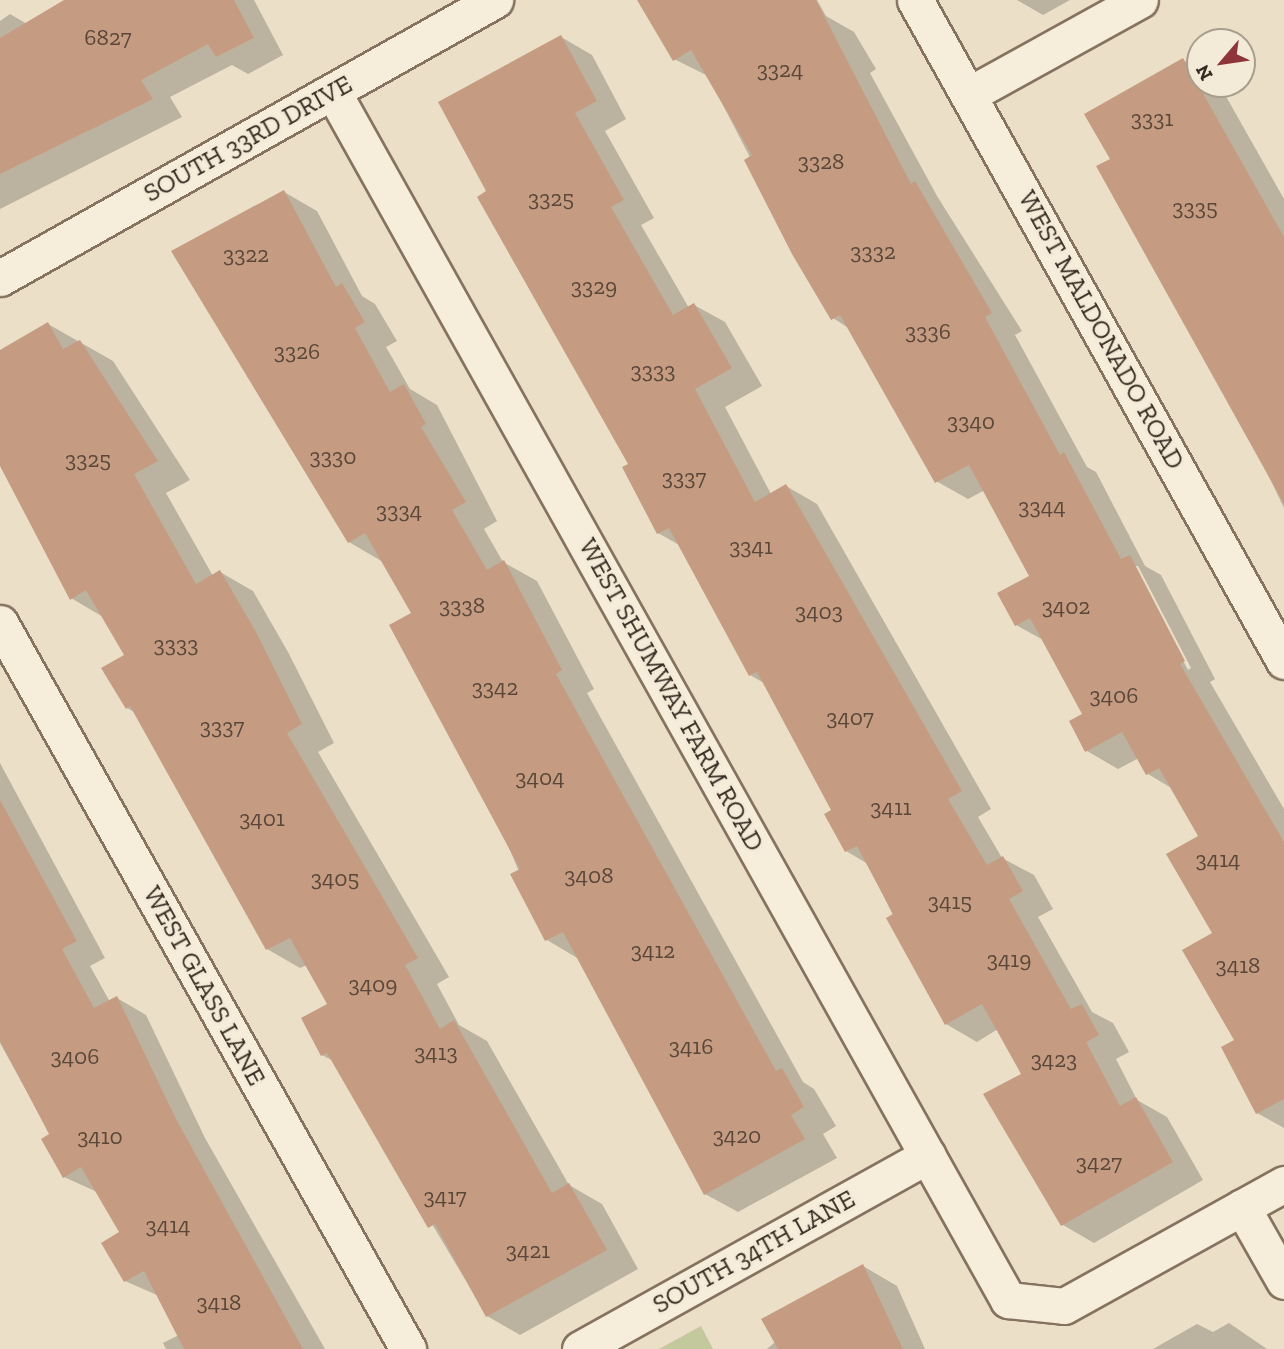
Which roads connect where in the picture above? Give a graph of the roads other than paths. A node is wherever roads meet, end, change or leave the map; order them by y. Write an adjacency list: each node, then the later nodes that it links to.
1 (495, 0): 4 (street, SOUTH 33RD DRIVE)
2 (915, 0): 5 (street, WEST MALDONADO ROAD)
3 (1140, 0): 5 (street)
4 (333, 92): 6 (street, SOUTH 33RD DRIVE); 9 (street, WEST SHUMWAY FARM ROAD)
5 (970, 94): 8 (street, WEST MALDONADO ROAD)
6 (0, 278)
7 (0, 623): 13 (street, WEST GLASS LANE)
8 (1284, 661)
9 (928, 1154): 11 (street, WEST SHUMWAY FARM ROAD); 14 (street, SOUTH 34TH LANE)
10 (1284, 1184): 11 (street)
11 (1242, 1208): 12 (street)
12 (1284, 1281)
13 (408, 1349)
14 (580, 1349)

